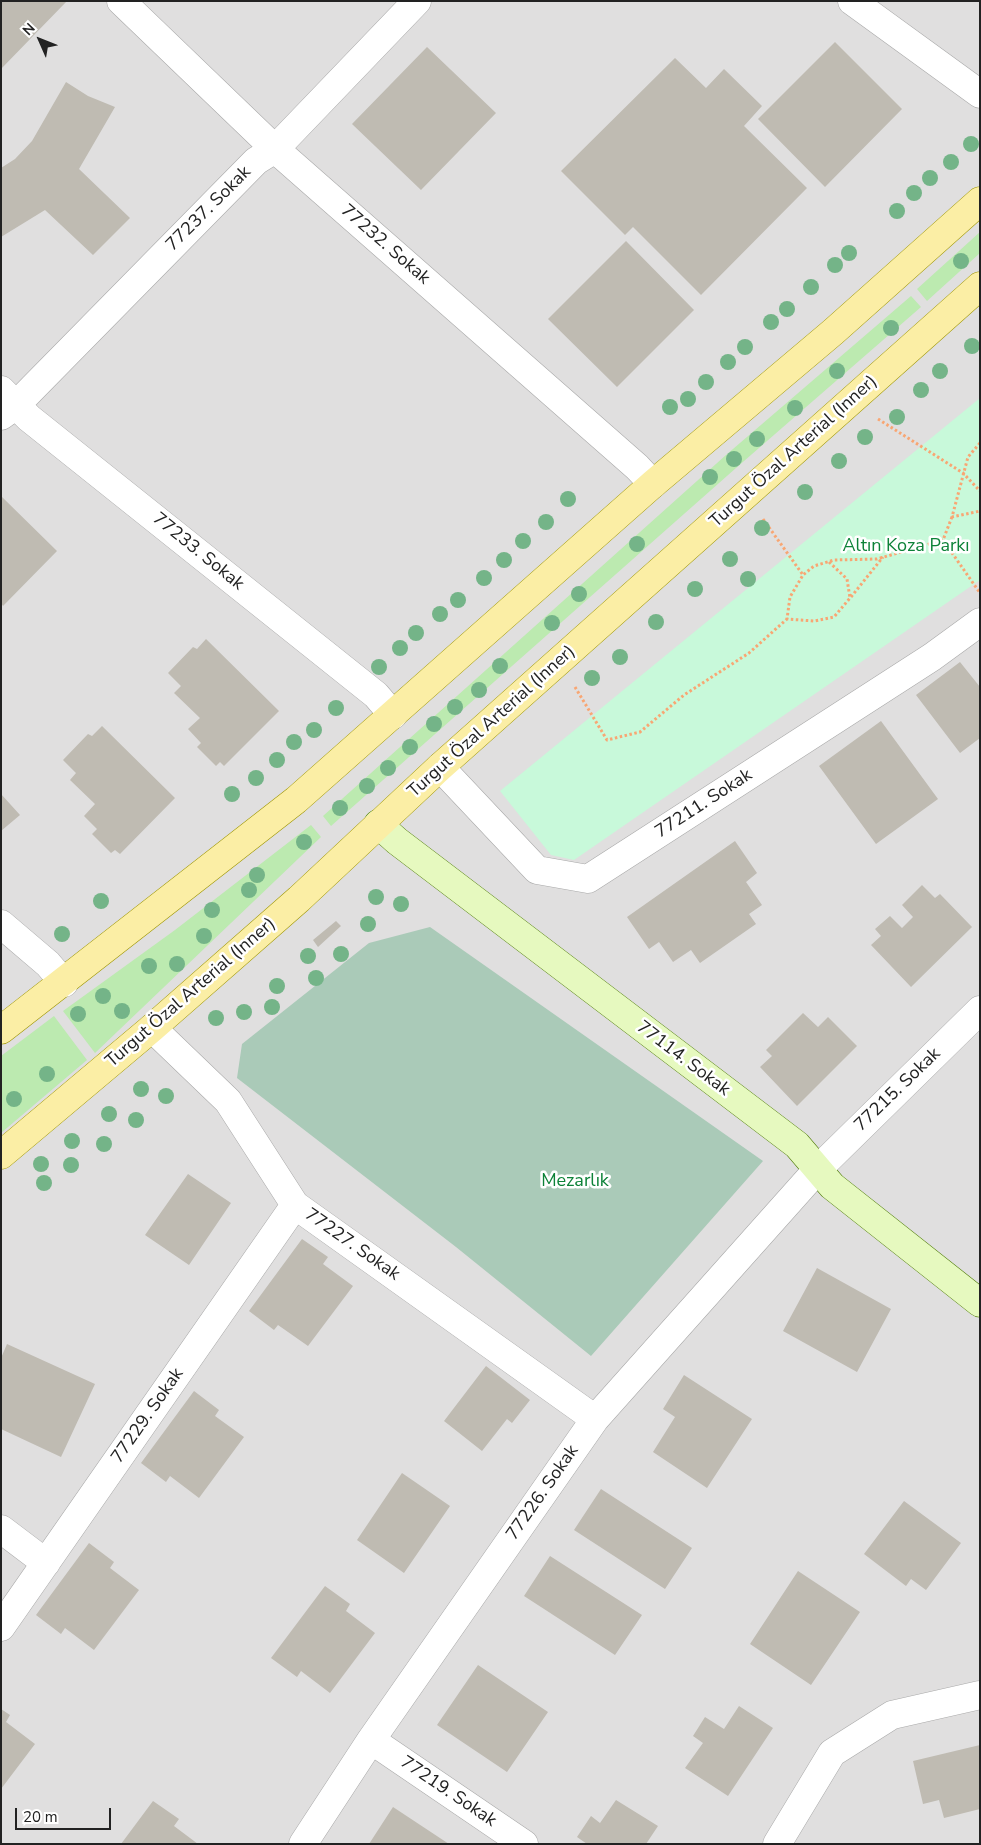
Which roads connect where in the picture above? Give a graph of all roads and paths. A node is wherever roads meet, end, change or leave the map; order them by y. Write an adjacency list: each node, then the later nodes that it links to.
1 (121, 1): 5 (street, 77232. Sokak)
2 (418, 1): 5 (street, 77237. Sokak)
3 (852, 1): 4 (street)
4 (980, 94)
5 (275, 149): 8 (street, 77237. Sokak); 12 (street, 77232. Sokak)
6 (980, 201): 12 (main road)
7 (980, 286): 27 (main road, Turgut Özal Arterial (Inner))
8 (6, 404): 26 (street, 77233. Sokak)
9 (878, 419): 11 (path)
10 (980, 443): 11 (path)
11 (963, 473): 13 (path); 15 (path)
12 (653, 484): 26 (main road)
13 (980, 491)
14 (980, 511): 15 (path)
15 (952, 517): 17 (path)
16 (763, 519): 20 (path)
17 (943, 540): 18 (path); 21 (path)
18 (884, 557): 19 (path); 22 (path)
19 (828, 562): 20 (path); 22 (path)
20 (803, 575): 23 (path)
21 (980, 593)
22 (850, 598): 23 (path)
23 (787, 619): 25 (path)
24 (980, 622): 27 (street, 77211. Sokak)
25 (572, 683)
26 (393, 715): 30 (main road)
27 (440, 767): 28 (main road, Turgut Özal Arterial (Inner))
28 (378, 824): 32 (main road, Turgut Özal Arterial (Inner)); 35 (main road, 77114. Sokak)
29 (1, 924): 30 (street)
30 (64, 983): 33 (main road)
31 (980, 1010): 35 (street, 77215. Sokak)
32 (152, 1028): 34 (main road, Turgut Özal Arterial (Inner)); 36 (street, 77227. Sokak)
33 (1, 1030)
34 (1, 1155)
35 (816, 1170): 37 (main road, 77114. Sokak); 38 (street, 77226. Sokak)
36 (295, 1205): 38 (street, 77227. Sokak); 40 (street, 77229. Sokak)
37 (980, 1303)
38 (595, 1419): 43 (street, 77226. Sokak)
39 (1, 1529): 40 (street)
40 (46, 1563): 41 (street, 77229. Sokak)
41 (1, 1627)
42 (980, 1695): 46 (street)
43 (371, 1740): 44 (street, 77226. Sokak); 45 (street, 77219. Sokak)
44 (303, 1844)
45 (524, 1844)
46 (777, 1844)

